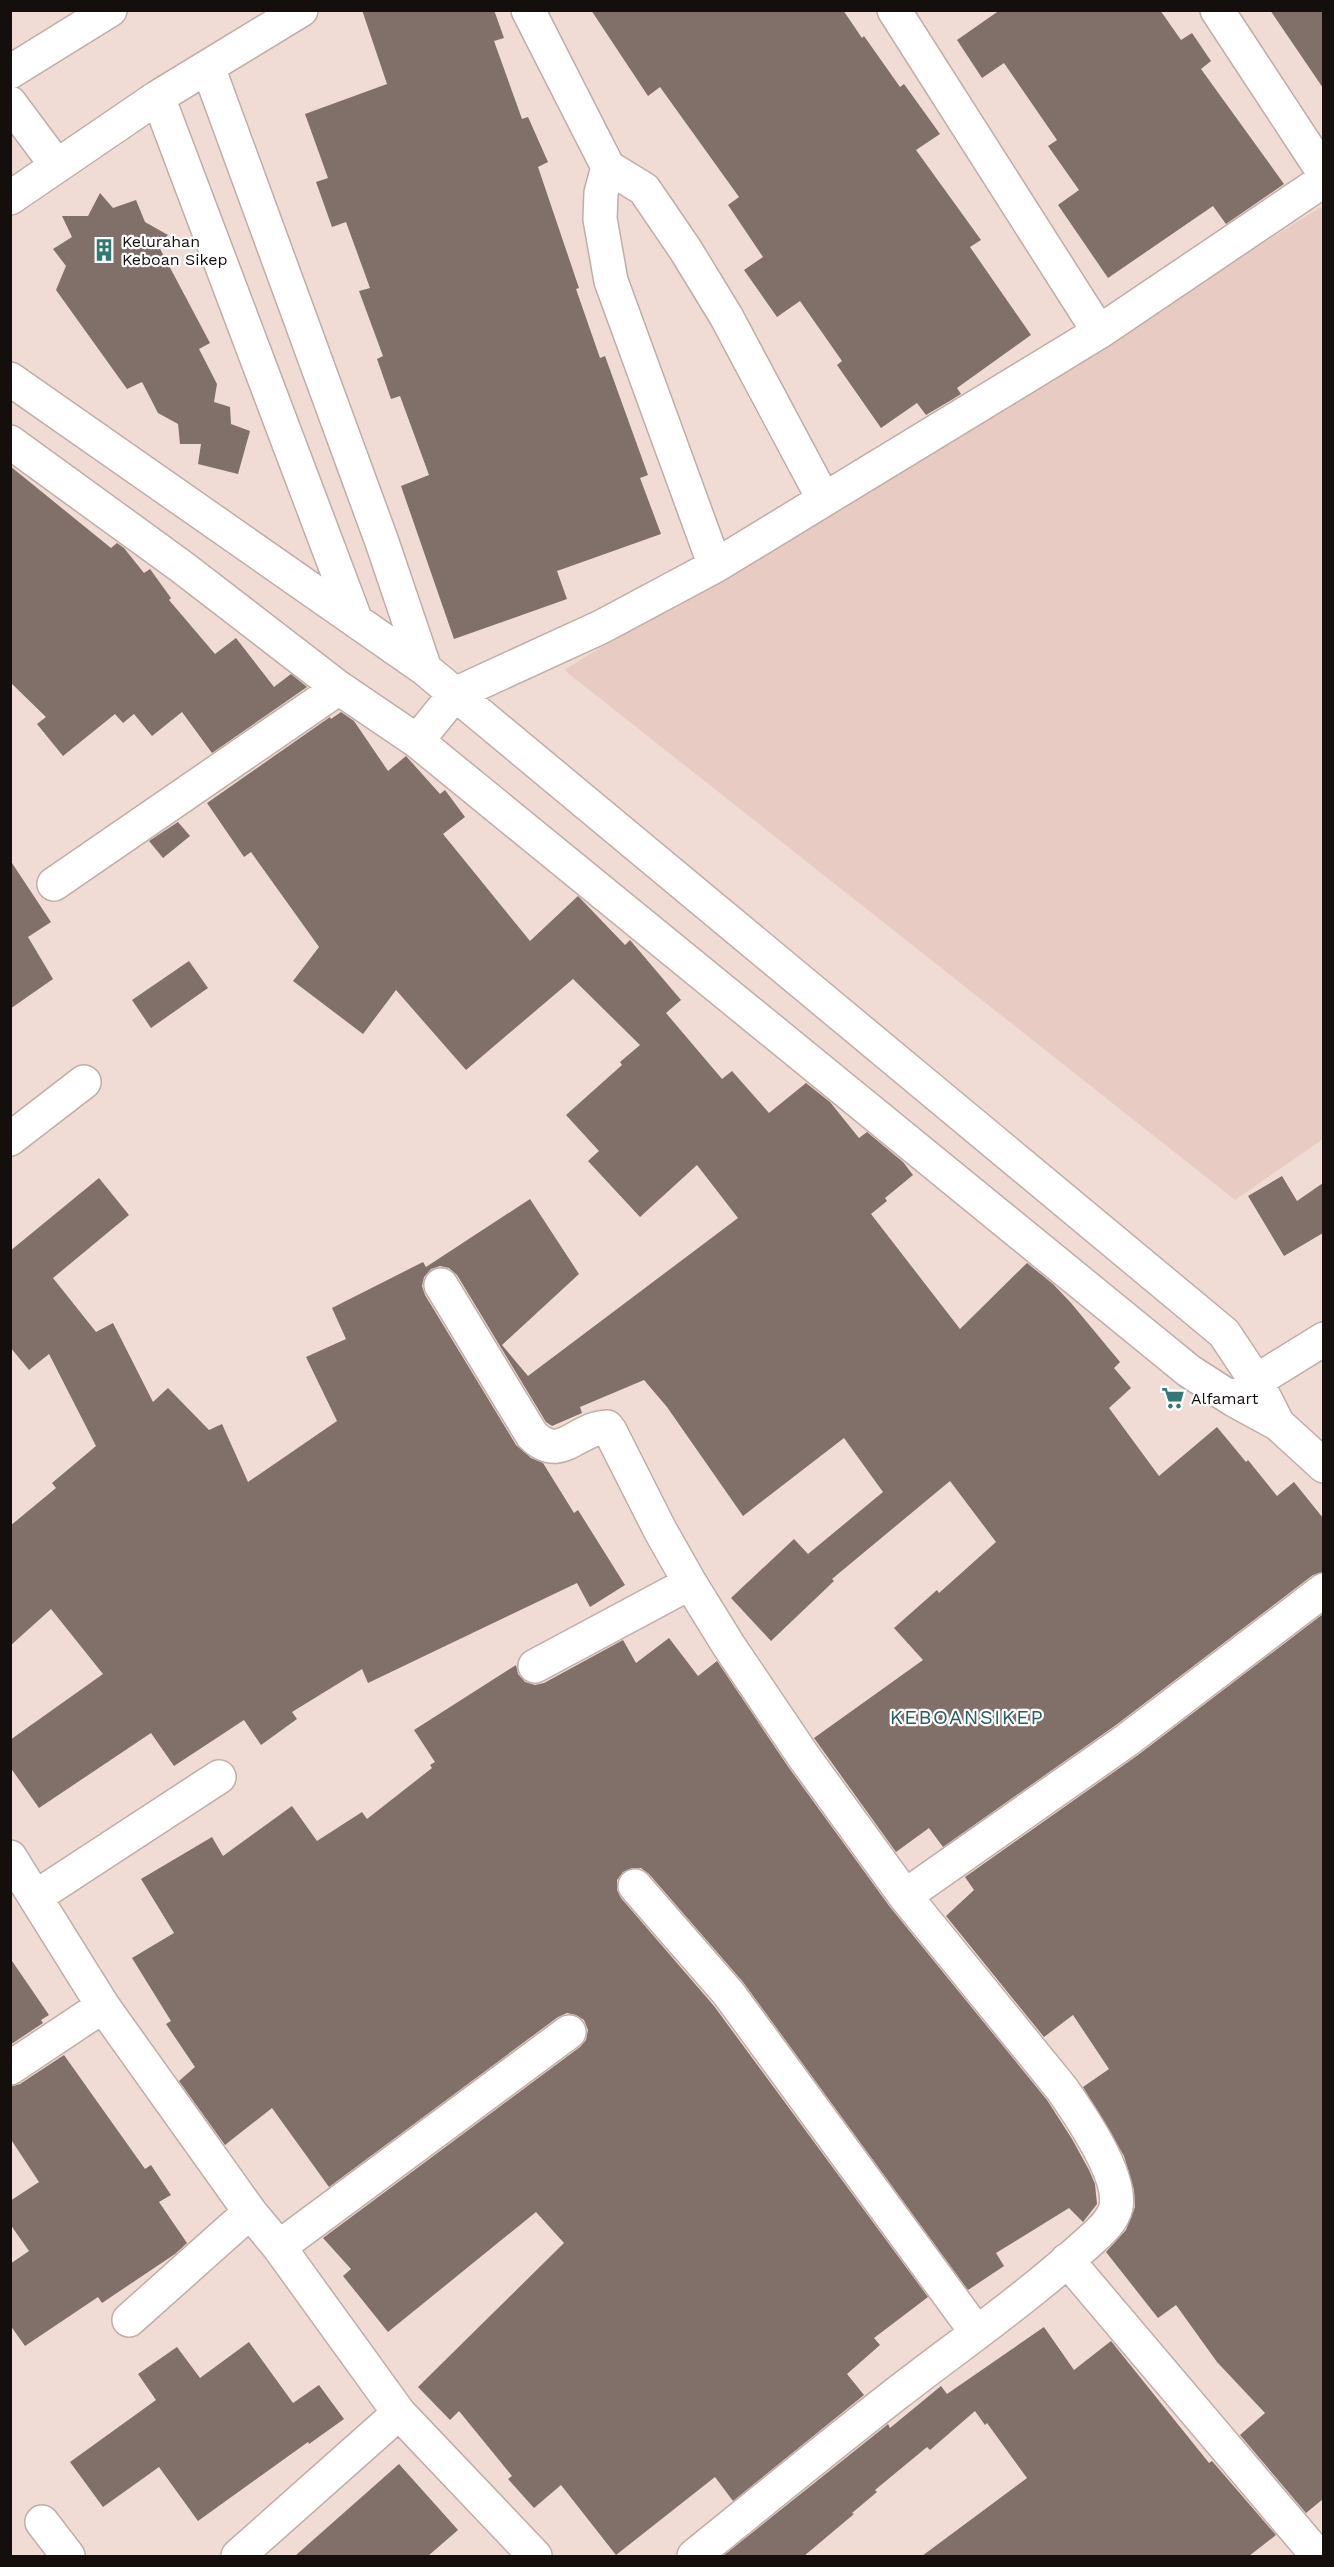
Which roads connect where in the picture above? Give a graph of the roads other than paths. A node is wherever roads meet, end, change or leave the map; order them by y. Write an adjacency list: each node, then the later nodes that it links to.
1 (110, 10): 7 (street)
2 (301, 10): 6 (street)
3 (528, 10): 11 (street)
4 (894, 10): 15 (street)
5 (1217, 10): 12 (street)
6 (208, 67): 8 (street); 21 (street)
7 (10, 72)
8 (158, 97): 10 (street); 20 (street)
9 (10, 104): 10 (street)
10 (57, 166): 14 (street)
11 (608, 166): 18 (street); 19 (street)
12 (1323, 173)
13 (1323, 180): 15 (street)
14 (10, 198)
15 (1099, 332): 18 (street)
16 (10, 379): 20 (street)
17 (10, 442): 22 (street)
18 (823, 498): 19 (street)
19 (715, 566): 23 (street)
20 (356, 621): 21 (street)
21 (425, 669): 23 (street)
22 (339, 688): 24 (street); 25 (street)
23 (455, 694): 24 (street); 30 (street)
24 (417, 741): 30 (street)
25 (54, 884)
26 (84, 1082): 27 (street)
27 (10, 1138)
28 (441, 1285): 32 (street)
29 (1323, 1339): 30 (street)
30 (1245, 1391): 31 (street)
31 (1323, 1466)
32 (690, 1583): 34 (street); 39 (street)
33 (1323, 1590): 39 (street)
34 (535, 1666)
35 (219, 1777): 38 (street)
36 (10, 1857): 38 (street)
37 (635, 1886): 47 (street)
38 (37, 1896): 40 (street)
39 (905, 1896): 45 (street)
40 (103, 2006): 42 (street); 43 (street)
41 (569, 2032): 44 (street)
42 (10, 2068)
43 (250, 2211): 44 (street); 46 (street)
44 (279, 2247): 48 (street)
45 (1067, 2260): 47 (street); 54 (street)
46 (129, 2320)
47 (977, 2332): 53 (street)
48 (399, 2413): 51 (street); 52 (street)
49 (42, 2522): 50 (street)
50 (68, 2556)
51 (238, 2556)
52 (535, 2556)
53 (694, 2556)
54 (1317, 2556)

